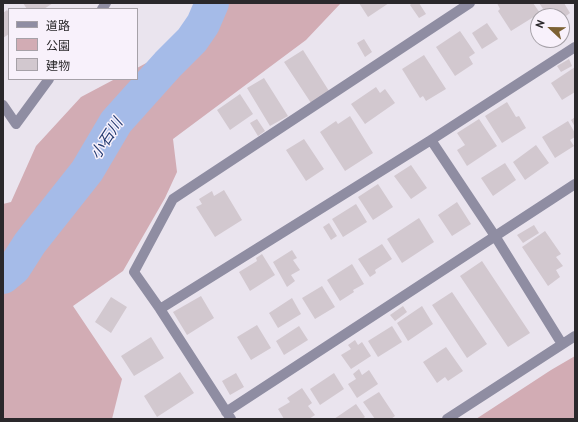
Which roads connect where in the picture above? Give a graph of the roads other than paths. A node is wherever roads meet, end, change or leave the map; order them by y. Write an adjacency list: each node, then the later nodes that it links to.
1 (470, 3): 8 (street)
2 (575, 47): 5 (street)
3 (48, 80): 4 (street)
4 (3, 105)
5 (431, 140): 7 (street); 8 (street)
6 (575, 184): 7 (street)
7 (495, 236): 10 (street); 11 (street)
8 (160, 308): 11 (street)
9 (575, 336): 10 (street)
10 (562, 344): 12 (street)
11 (229, 415)
12 (447, 419)

